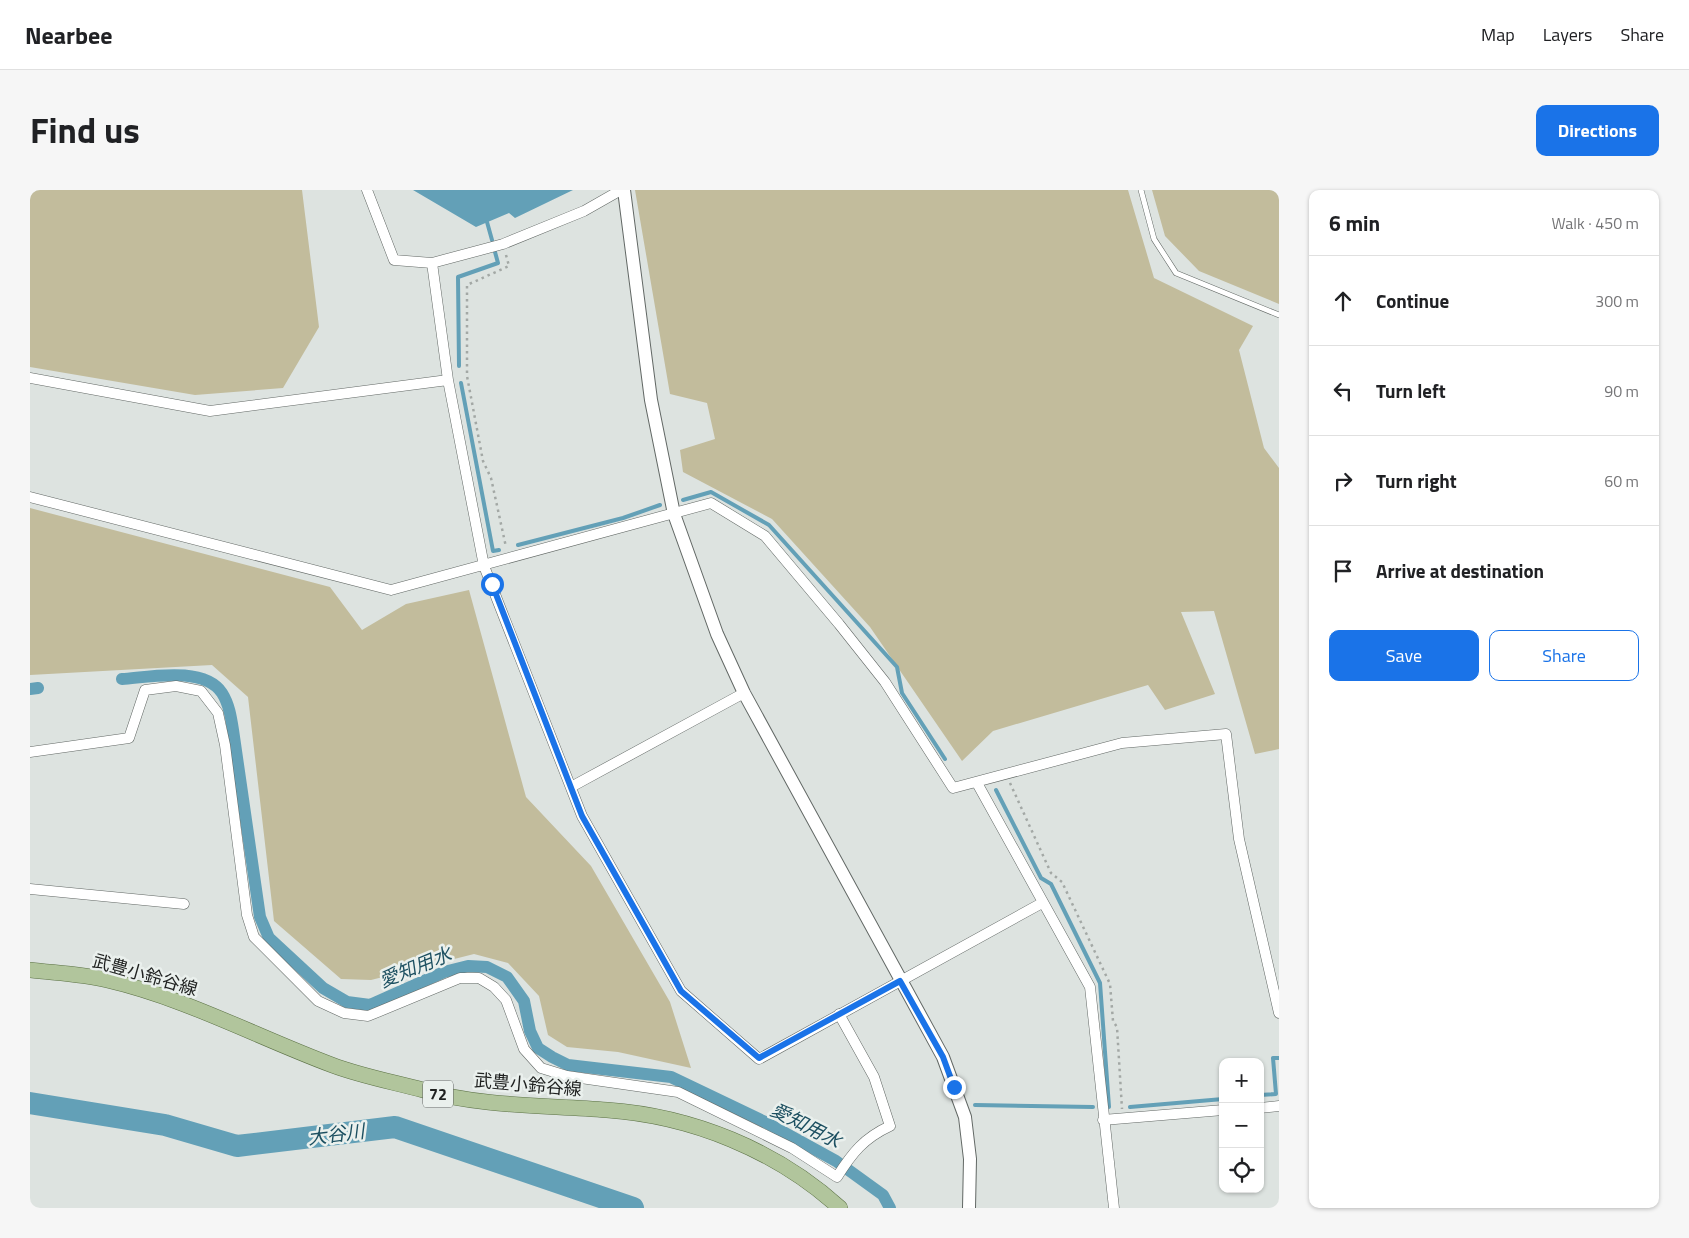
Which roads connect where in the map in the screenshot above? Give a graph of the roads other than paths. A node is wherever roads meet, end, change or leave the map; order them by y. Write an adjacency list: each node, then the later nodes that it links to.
1 (367, 190): 4 (street)
2 (623, 190): 4 (street); 9 (street)
3 (1142, 190): 5 (lane)
4 (432, 263): 7 (street)
5 (1279, 315)
6 (30, 378): 7 (street)
7 (448, 380): 10 (street)
8 (30, 497): 10 (street)
9 (674, 514): 10 (street); 11 (street); 13 (street)
10 (484, 566): 14 (street)
11 (744, 693): 14 (street); 19 (street)
12 (30, 752): 20 (street)
13 (977, 783): 16 (street); 21 (street)
14 (571, 787): 20 (street)
15 (30, 889): 17 (street)
16 (1042, 903): 19 (street); 25 (street)
17 (184, 904)
18 (30, 970): 26 (main road, 武豊小鈴谷線 / 72)
19 (900, 981): 20 (street); 27 (street)
20 (839, 1014)
21 (1279, 1014)
22 (1279, 1106): 23 (street)
23 (1264, 1108)
24 (1219, 1110): 25 (street)
25 (1103, 1120): 28 (street)
26 (840, 1208)
27 (969, 1208)
28 (1114, 1208)

